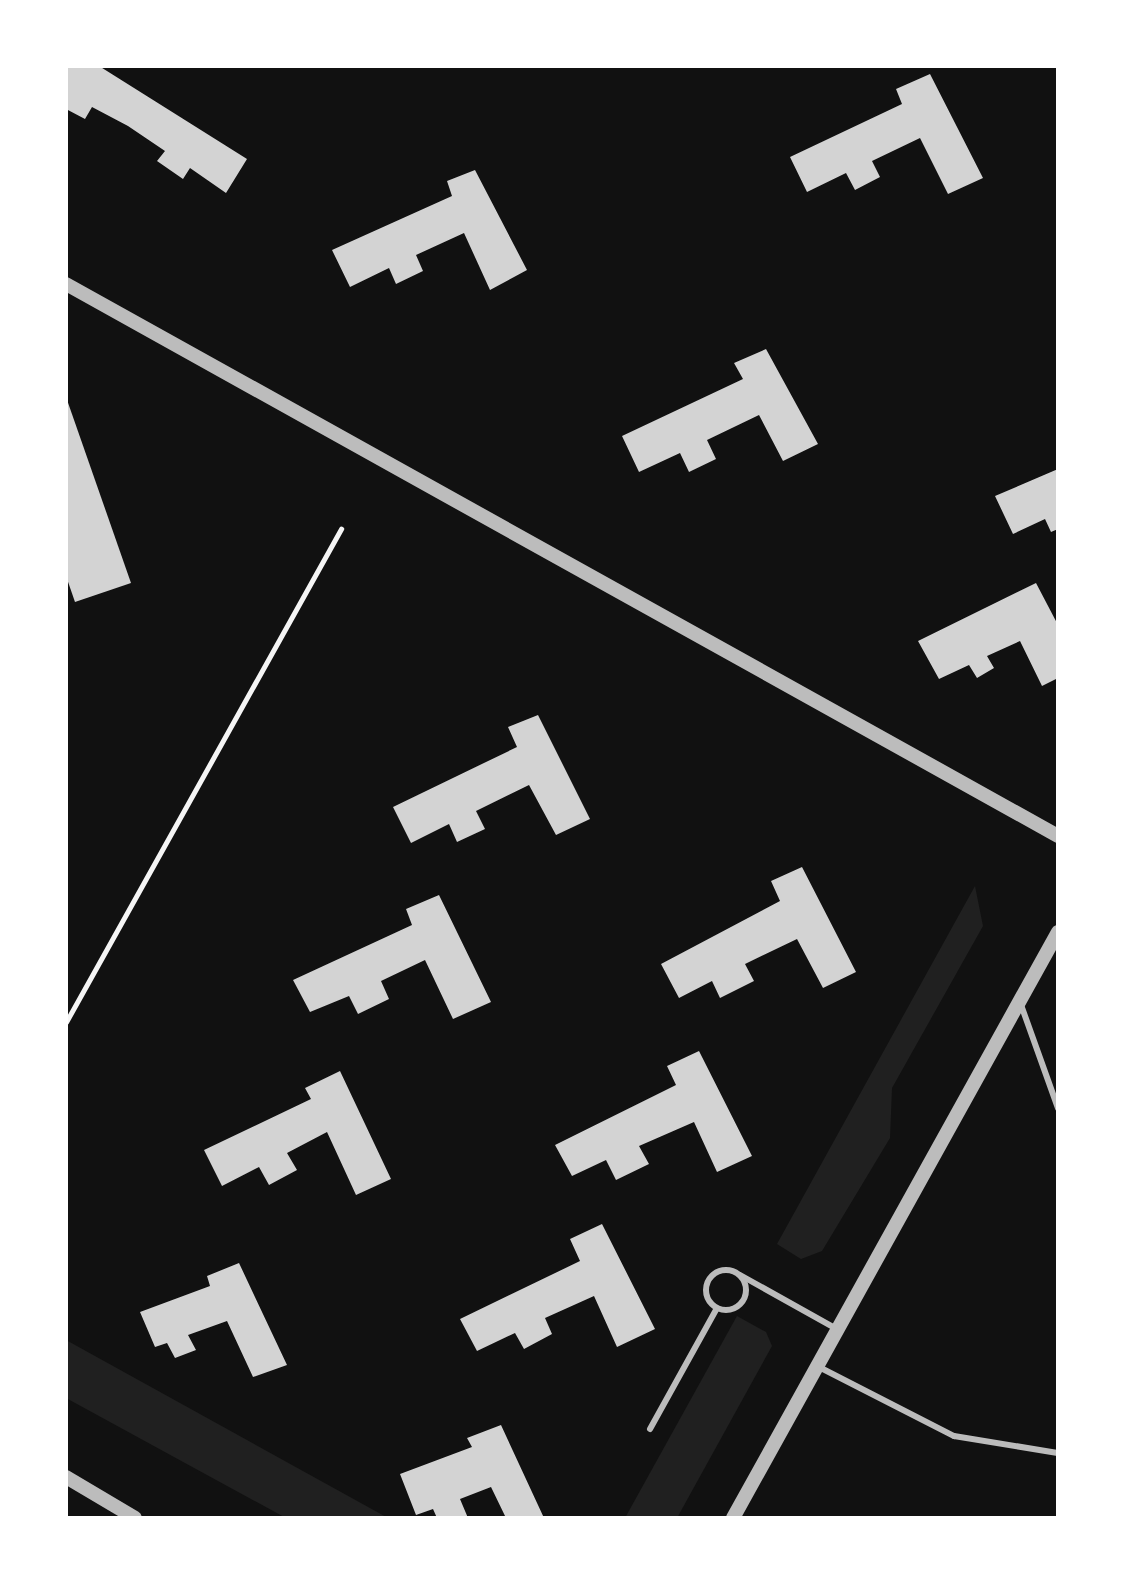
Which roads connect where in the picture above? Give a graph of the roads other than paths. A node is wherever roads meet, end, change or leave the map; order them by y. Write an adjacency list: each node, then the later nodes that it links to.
1 (66, 284): 2 (street)
2 (1058, 836)
3 (1058, 932): 4 (street)
4 (1020, 1002): 5 (lane); 8 (street)
5 (1058, 1108)
6 (738, 1274): 7 (lane); 7 (lane); 8 (lane)
7 (717, 1308): 10 (lane)
8 (835, 1328): 9 (street)
9 (815, 1365): 11 (lane); 14 (street)
10 (650, 1429)
11 (1058, 1453)
12 (66, 1477): 13 (street)
13 (135, 1518)
14 (733, 1518)

